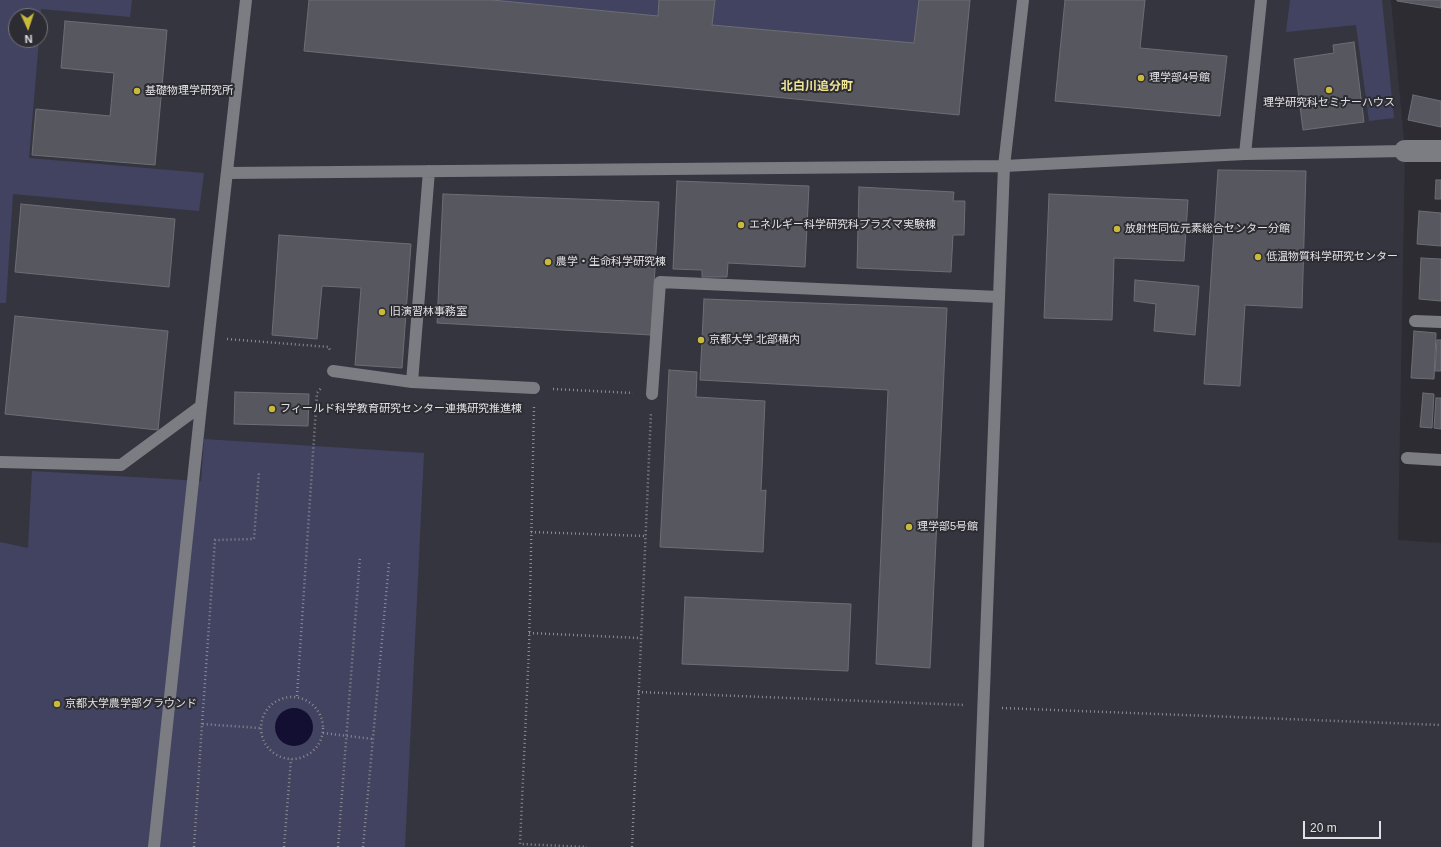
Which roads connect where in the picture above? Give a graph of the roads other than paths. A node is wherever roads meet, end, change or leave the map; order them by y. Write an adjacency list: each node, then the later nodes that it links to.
1 (246, 0): 9 (lane)
2 (1023, 0): 7 (lane)
3 (1261, 0): 6 (lane)
4 (1404, 151): 5 (street); 6 (lane)
5 (1441, 151)
6 (1245, 154): 7 (lane)
7 (1004, 166): 8 (lane); 10 (lane)
8 (429, 171): 9 (lane); 14 (lane)
9 (227, 173): 17 (lane)
10 (999, 297): 16 (lane); 22 (lane)
11 (1415, 321): 12 (lane)
12 (1441, 322)
13 (333, 371): 14 (lane)
14 (412, 382): 15 (lane)
15 (534, 388)
16 (652, 394)
17 (201, 406): 20 (lane); 21 (lane)
18 (1407, 458): 19 (lane)
19 (1441, 460)
20 (0, 462)
21 (154, 847)
22 (978, 847)

